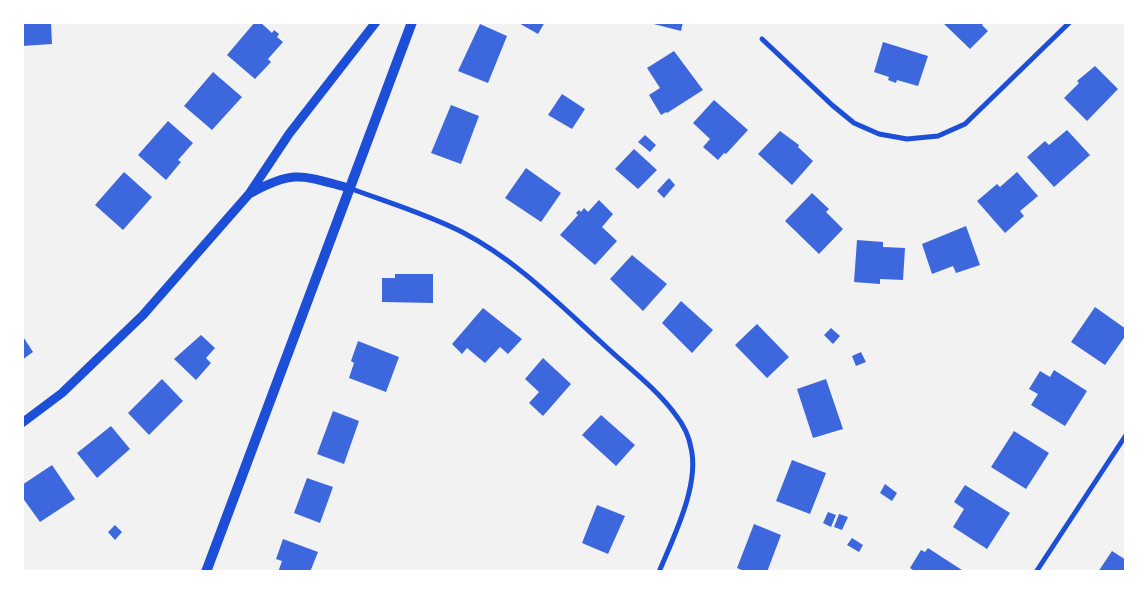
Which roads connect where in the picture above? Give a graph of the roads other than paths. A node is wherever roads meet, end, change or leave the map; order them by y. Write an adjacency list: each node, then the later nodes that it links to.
1 (376, 22): 6 (street)
2 (412, 22): 5 (main road)
3 (1070, 22): 4 (street)
4 (762, 39)
5 (349, 188): 6 (street); 9 (main road); 10 (street)
6 (249, 194): 7 (street)
7 (22, 423)
8 (1126, 435): 11 (street)
9 (206, 572)
10 (659, 572)
11 (1036, 572)

